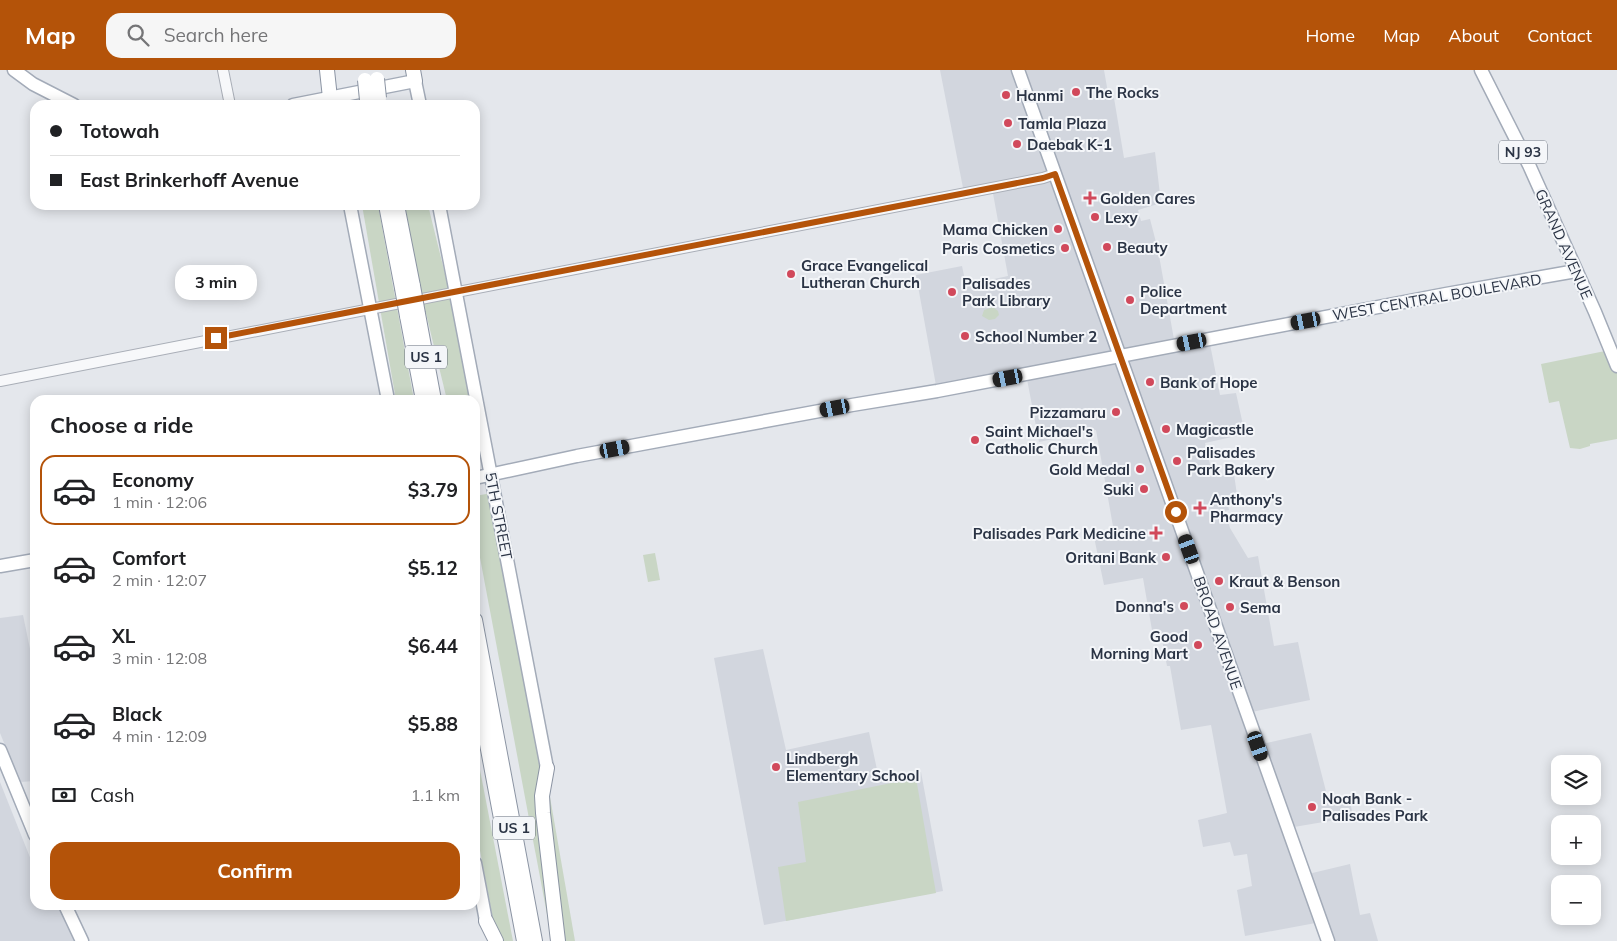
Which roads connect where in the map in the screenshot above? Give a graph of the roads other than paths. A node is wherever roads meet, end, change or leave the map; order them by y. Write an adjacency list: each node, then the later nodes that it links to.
1 (14, 70): 8 (main road)
2 (223, 70): 9 (street)
3 (327, 70): 10 (highway)
4 (1018, 70): 14 (main road, BROAD AVENUE)
5 (1481, 70): 19 (main road, GRAND AVENUE / NJ 93)
6 (371, 75): 12 (highway, bridge)
7 (414, 75): 11 (main road); 13 (main road)
8 (64, 100)
9 (229, 100)
10 (330, 100)
11 (333, 100)
12 (373, 100)
13 (419, 100)
14 (1055, 174): 21 (street); 24 (main road, BROAD AVENUE)
15 (351, 210): 22 (main road)
16 (387, 210): 20 (highway, US 1)
17 (398, 210): 20 (highway, US 1)
18 (440, 210): 21 (main road, 5TH STREET)
19 (1576, 271): 24 (main road, WEST CENTRAL BOULEVARD); 25 (main road, GRAND AVENUE / NJ 93)
20 (407, 287): 23 (highway, US 1, bridge)
21 (456, 292): 22 (street); 30 (main road, 5TH STREET)
22 (372, 309): 26 (street); 27 (main road)
23 (412, 315): 28 (highway, US 1); 29 (highway, US 1)
24 (1121, 356): 32 (main road, WEST CENTRAL BOULEVARD); 49 (main road, BROAD AVENUE)
25 (1617, 366)
26 (0, 380)
27 (387, 395)
28 (422, 395)
29 (433, 395)
30 (476, 395)
31 (480, 417): 32 (main road, 5TH STREET)
32 (491, 475): 33 (main road, WEST CENTRAL BOULEVARD); 39 (main road, 5TH STREET)
33 (480, 477)
34 (30, 561): 35 (main road)
35 (0, 566)
36 (480, 685): 37 (highway, US 1)
37 (487, 716): 46 (highway, US 1); 47 (highway, US 1)
38 (0, 750): 40 (main road)
39 (547, 768): 48 (highway)
40 (30, 823)
41 (480, 889): 43 (main road)
42 (67, 910): 44 (main road)
43 (486, 921): 45 (highway)
44 (82, 941)
45 (496, 941)
46 (524, 941)
47 (535, 941)
48 (558, 941)
49 (1328, 941)

